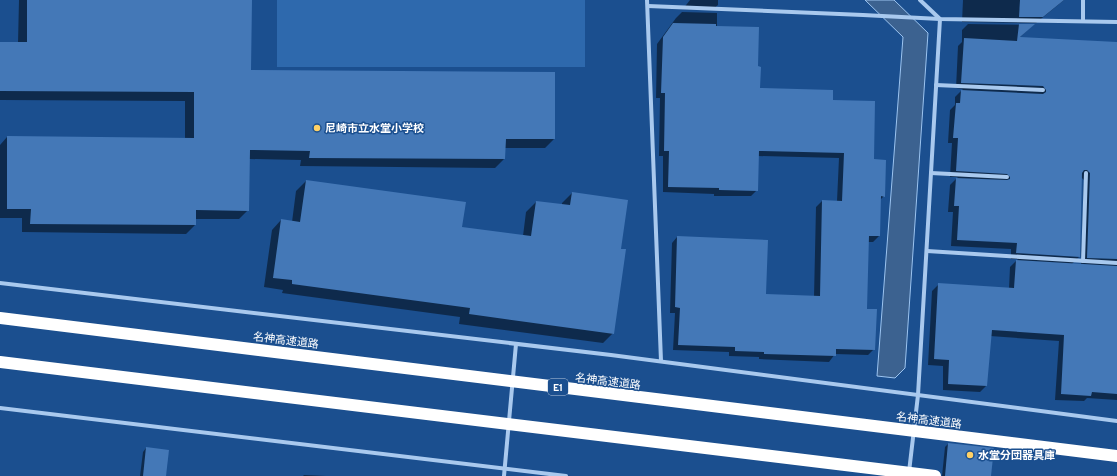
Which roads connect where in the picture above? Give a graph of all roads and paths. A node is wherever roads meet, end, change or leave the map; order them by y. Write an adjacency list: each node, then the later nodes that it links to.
1 (647, 0): 4 (street)
2 (920, 0): 5 (street)
3 (1083, 0): 6 (street)
4 (648, 6): 5 (street); 19 (street)
5 (940, 19): 6 (street); 8 (street)
6 (1082, 21): 7 (street)
7 (1117, 22)
8 (936, 85): 9 (street); 10 (street)
9 (1043, 90)
10 (931, 173): 12 (street); 13 (street)
11 (1086, 173): 14 (street)
12 (1007, 177)
13 (927, 251): 14 (street); 21 (street)
14 (1083, 261): 15 (street)
15 (1117, 263)
16 (0, 283): 18 (street)
17 (0, 318): 24 (highway, 名神高速道路 / E1, bridge)
18 (516, 344): 19 (street); 25 (street)
19 (661, 361): 21 (street)
20 (0, 362): 29 (highway, bridge)
21 (918, 395): 23 (street); 28 (street)
22 (0, 408): 25 (street)
23 (1117, 421)
24 (1117, 456)
25 (504, 468): 26 (street); 27 (street)
26 (504, 476)
27 (566, 476)
28 (909, 476)
29 (935, 476)

